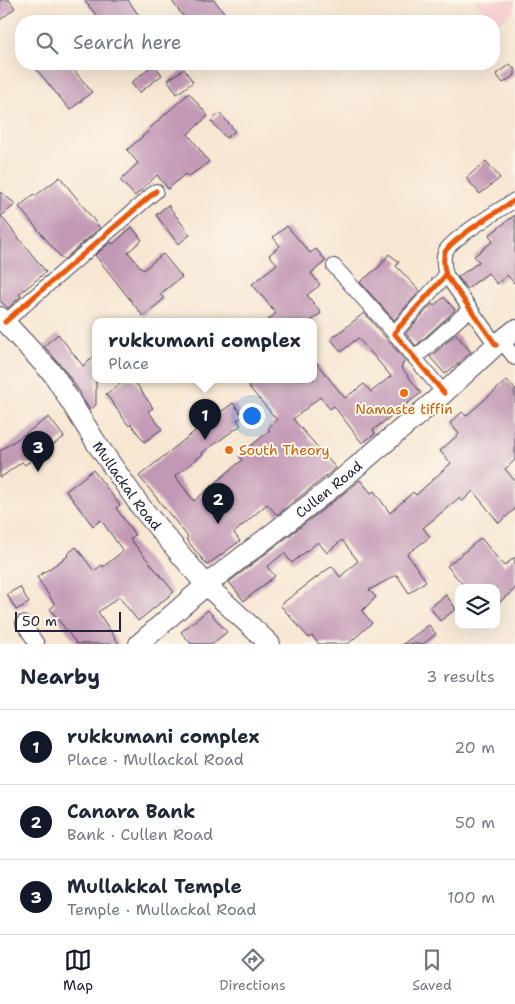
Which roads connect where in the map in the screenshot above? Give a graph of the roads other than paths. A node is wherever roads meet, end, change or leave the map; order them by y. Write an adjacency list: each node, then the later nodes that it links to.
1 (156, 191): 6 (street)
2 (515, 200): 4 (street)
3 (334, 266): 7 (street)
4 (446, 276): 5 (street); 7 (street)
5 (470, 309): 8 (street); 9 (street)
6 (2, 319): 12 (main road, Mullackal Road)
7 (394, 333): 9 (street)
8 (504, 338): 10 (street); 11 (main road, Cullen Road)
9 (414, 358): 11 (street)
10 (515, 358)
11 (444, 393): 12 (main road, Cullen Road)
12 (206, 585): 15 (main road, Cullen Road); 16 (main road, Mullackal Road)
13 (23, 623): 14 (street)
14 (37, 644)
15 (138, 644)
16 (270, 644)

